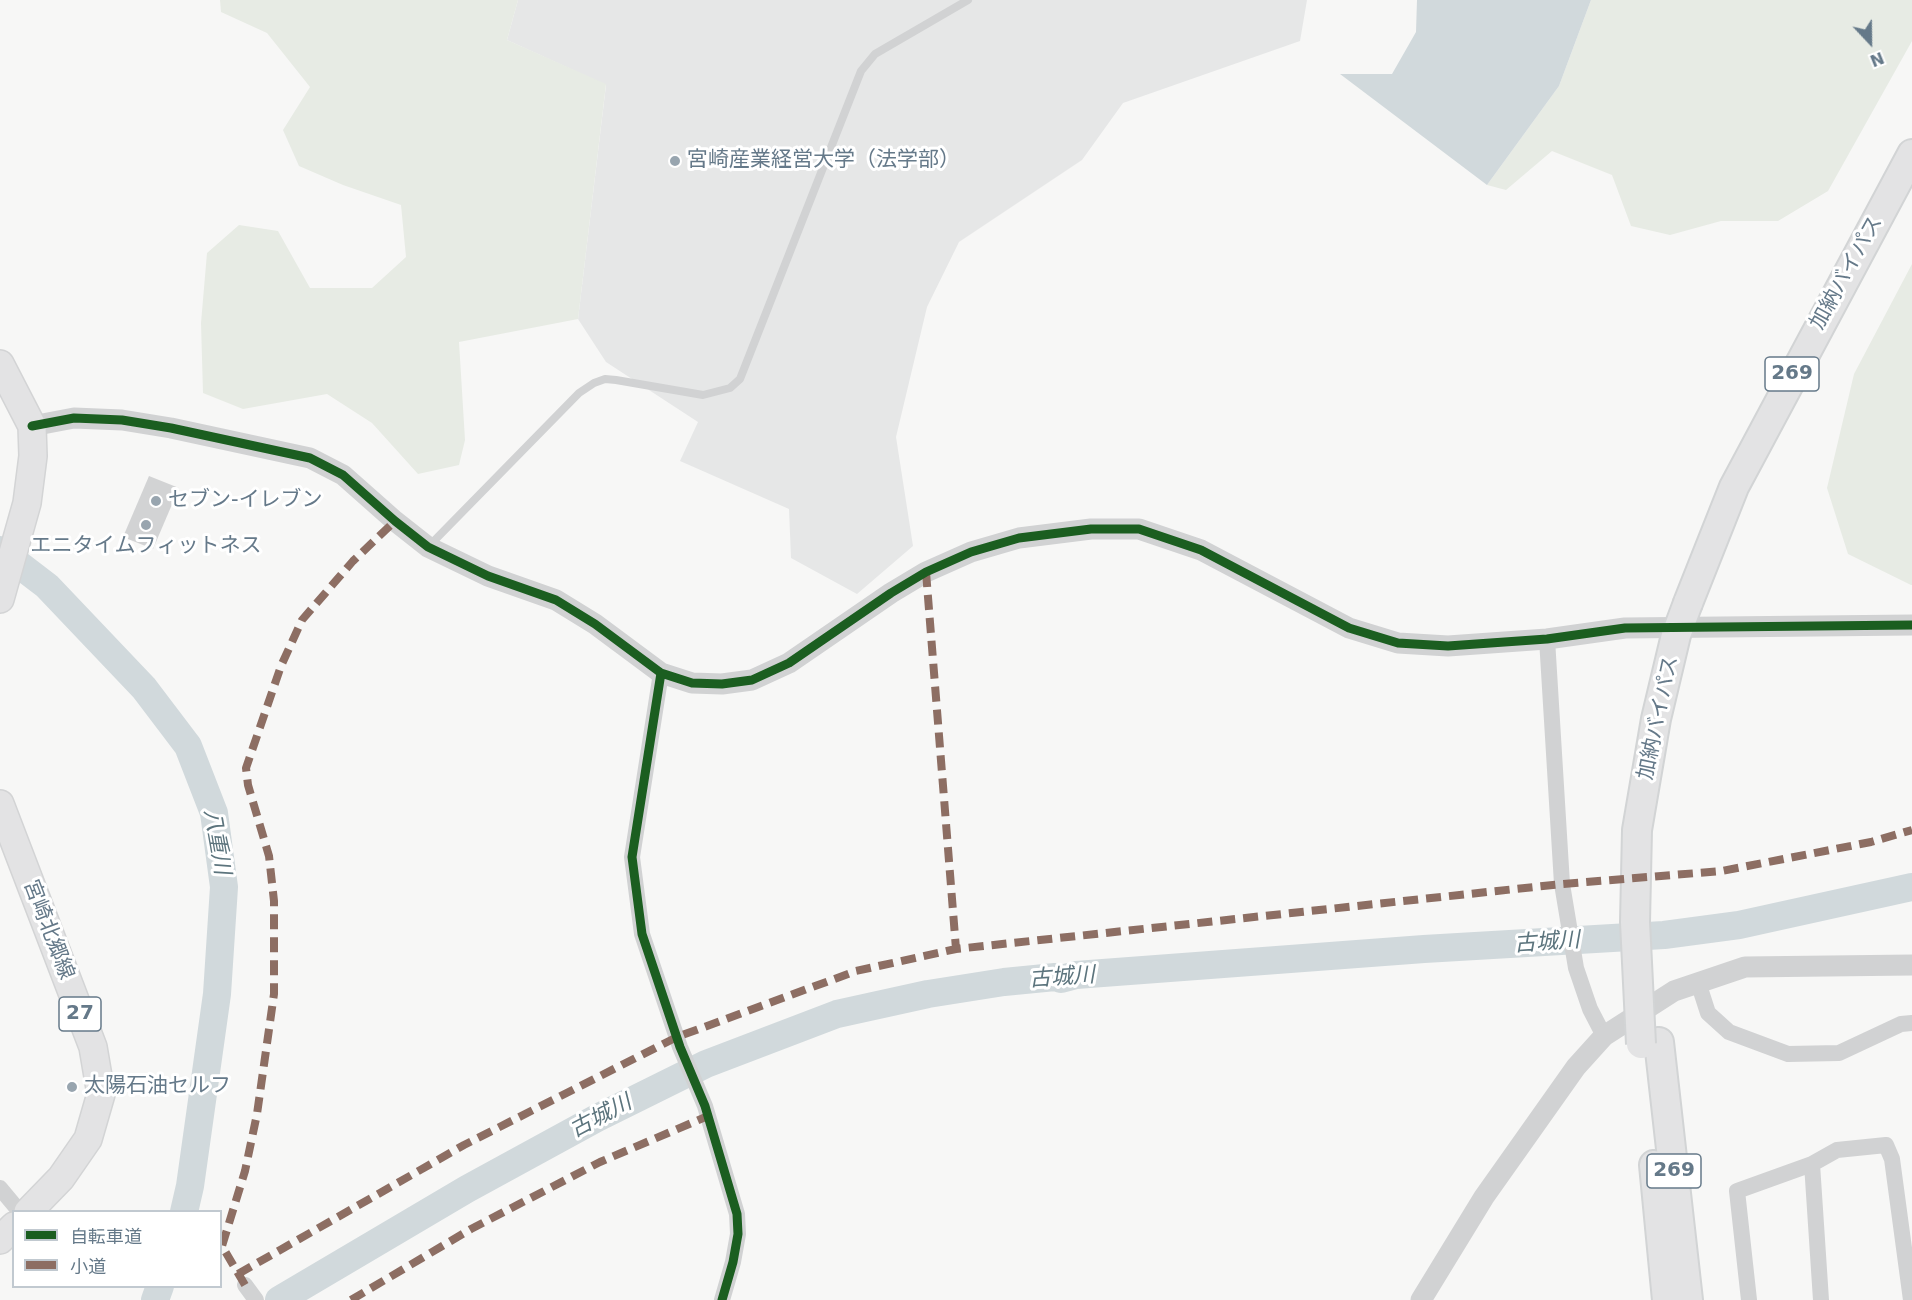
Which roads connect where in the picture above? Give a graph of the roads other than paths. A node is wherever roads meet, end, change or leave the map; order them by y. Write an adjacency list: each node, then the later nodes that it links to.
1 (968, 0): 6 (lane)
2 (1912, 154): 8 (highway, 加納バイパス / 269)
3 (1912, 189): 8 (highway, 加納バイパス / 269)
4 (0, 364): 5 (main road)
5 (32, 426): 6 (street); 7 (main road)
6 (428, 547): 11 (street)
7 (0, 596)
8 (1697, 604): 17 (highway, 加納バイパス / 269, bridge)
9 (1912, 625): 10 (street)
10 (1546, 639): 11 (street); 16 (street)
11 (661, 672): 27 (street)
12 (0, 804): 21 (main road, 宮崎北郷線 / 27)
13 (1912, 965): 14 (street)
14 (1698, 982): 15 (street); 16 (street)
15 (1912, 1023)
16 (1605, 1036): 28 (street)
17 (1650, 1043): 29 (highway, 加納バイパス / 269); 30 (highway, 加納バイパス / 269)
18 (1812, 1164): 25 (street); 31 (street); 32 (street)
19 (0, 1188): 20 (street)
20 (18, 1210)
21 (30, 1210)
22 (12, 1228): 23 (main road)
23 (0, 1240)
24 (245, 1285): 26 (street)
25 (1911, 1295)
26 (256, 1300)
27 (722, 1300)
28 (1420, 1300)
29 (1667, 1300)
30 (1688, 1300)
31 (1749, 1300)
32 (1821, 1300)

